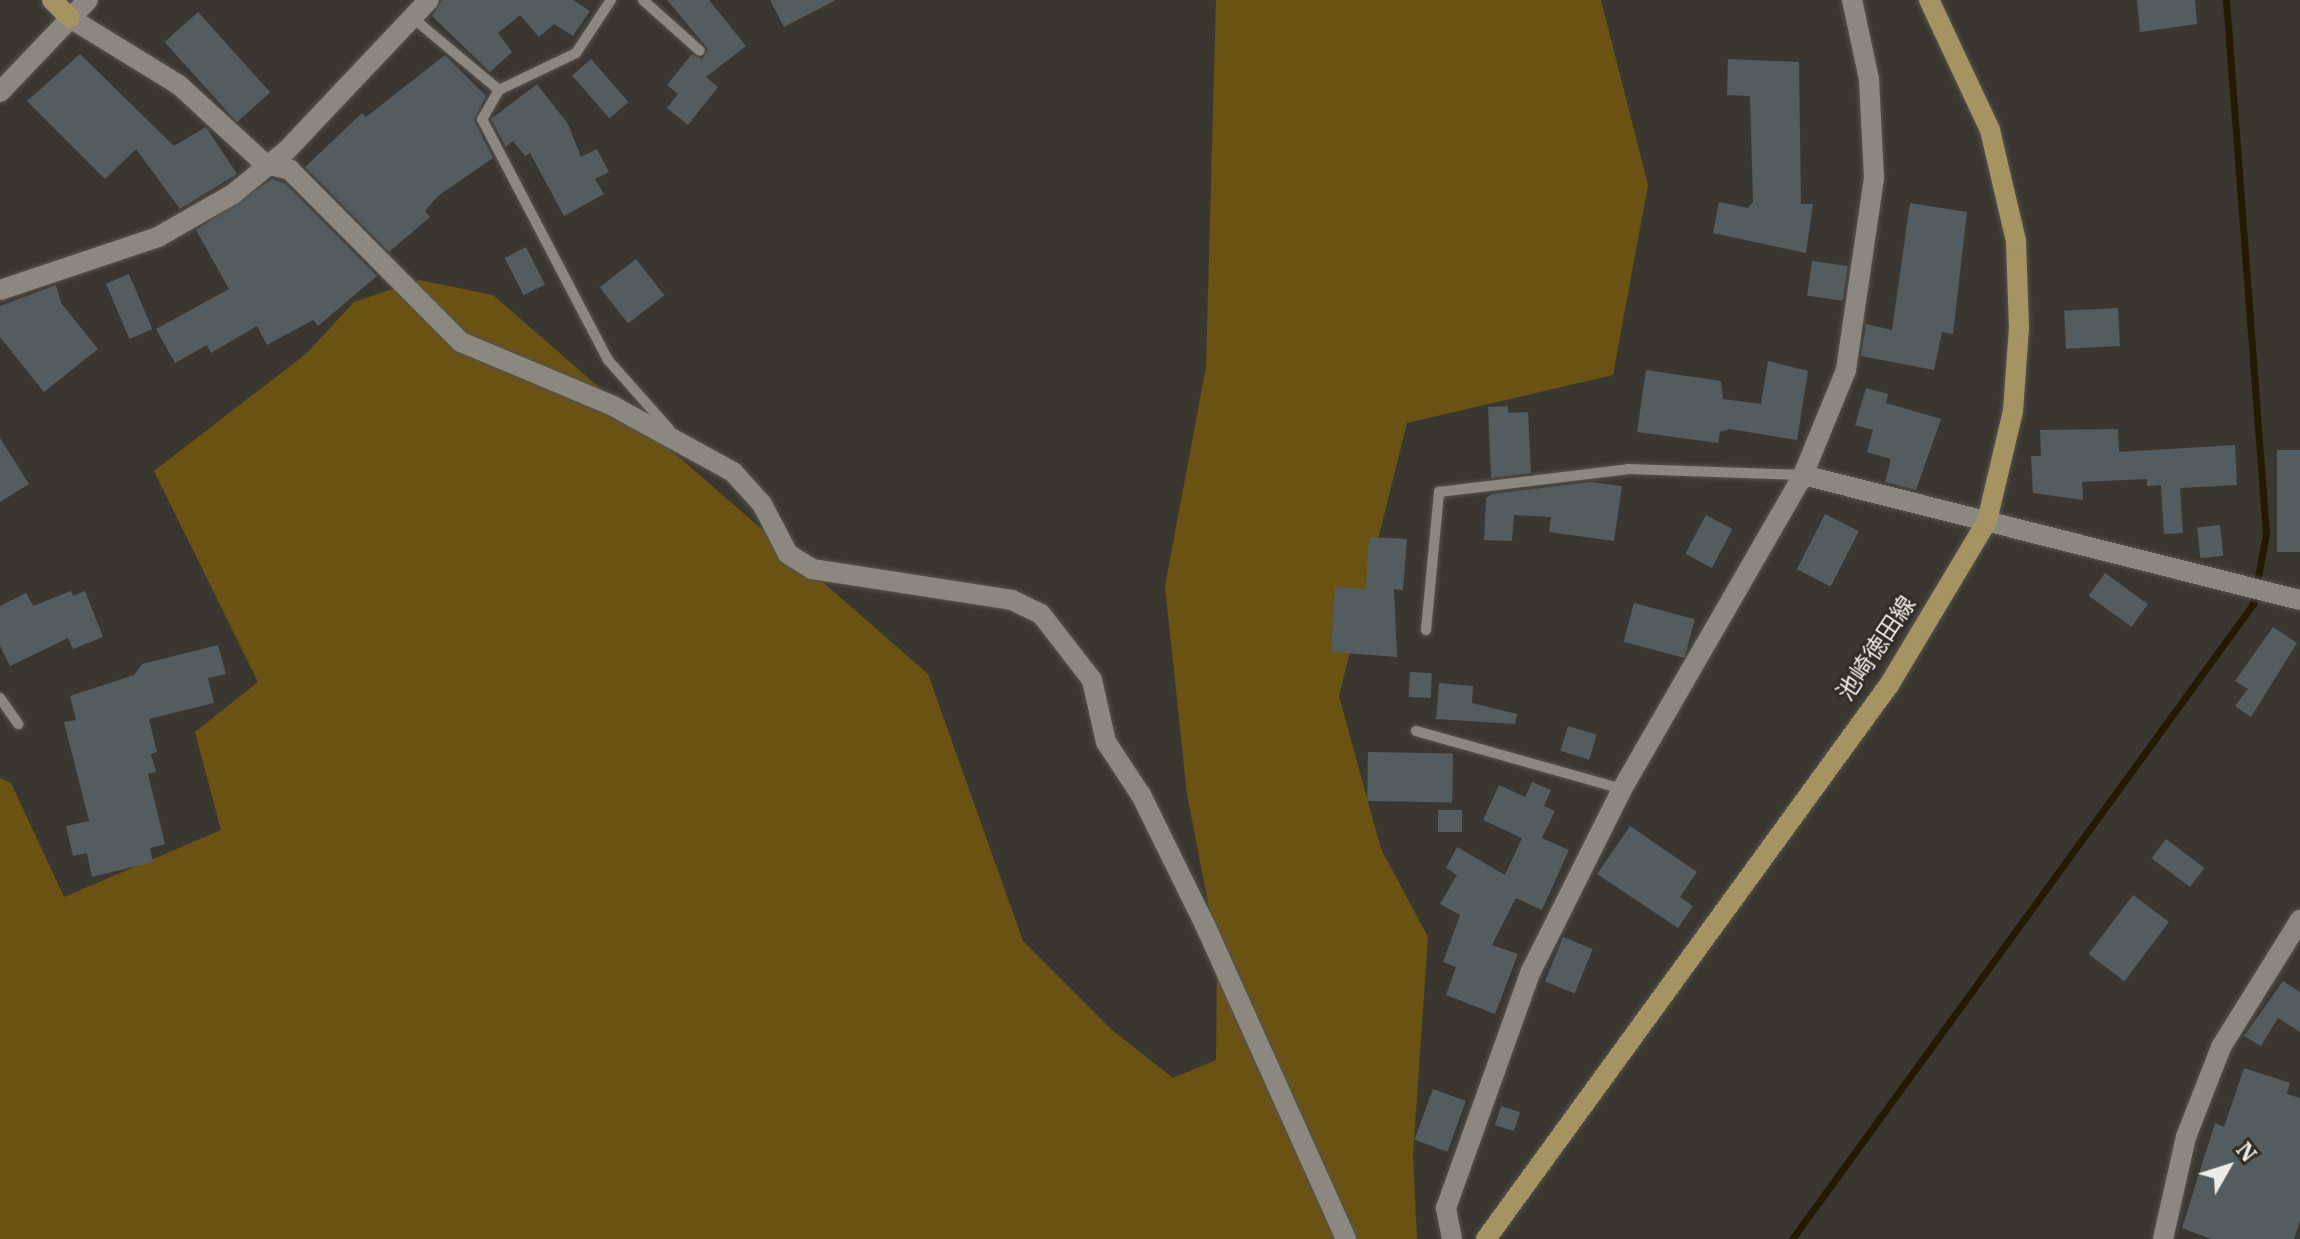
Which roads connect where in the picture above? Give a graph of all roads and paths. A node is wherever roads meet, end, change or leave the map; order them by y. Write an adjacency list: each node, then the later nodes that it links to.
1 (52, 0): 8 (main road)
2 (88, 0): 8 (street)
3 (429, 0): 9 (street)
4 (611, 0): 11 (lane)
5 (643, 0): 10 (lane)
6 (1852, 0): 16 (street)
7 (1929, 0): 17 (main road, 池崎徳田線)
8 (70, 18): 12 (street); 13 (street)
9 (414, 19): 11 (lane); 13 (street)
10 (700, 51)
11 (499, 90): 15 (lane)
12 (0, 92)
13 (265, 164): 14 (street); 15 (street)
14 (0, 290)
15 (678, 440): 25 (street)
16 (1803, 475): 17 (street); 19 (lane); 23 (street)
17 (1987, 521): 18 (street); 27 (main road, 池崎徳田線)
18 (2300, 600)
19 (1426, 630)
20 (0, 698): 21 (lane)
21 (18, 724)
22 (1416, 731): 23 (lane)
23 (1622, 789): 26 (street)
24 (2300, 920): 28 (street)
25 (1346, 1239)
26 (1452, 1239)
27 (1486, 1239)
28 (2163, 1239)

